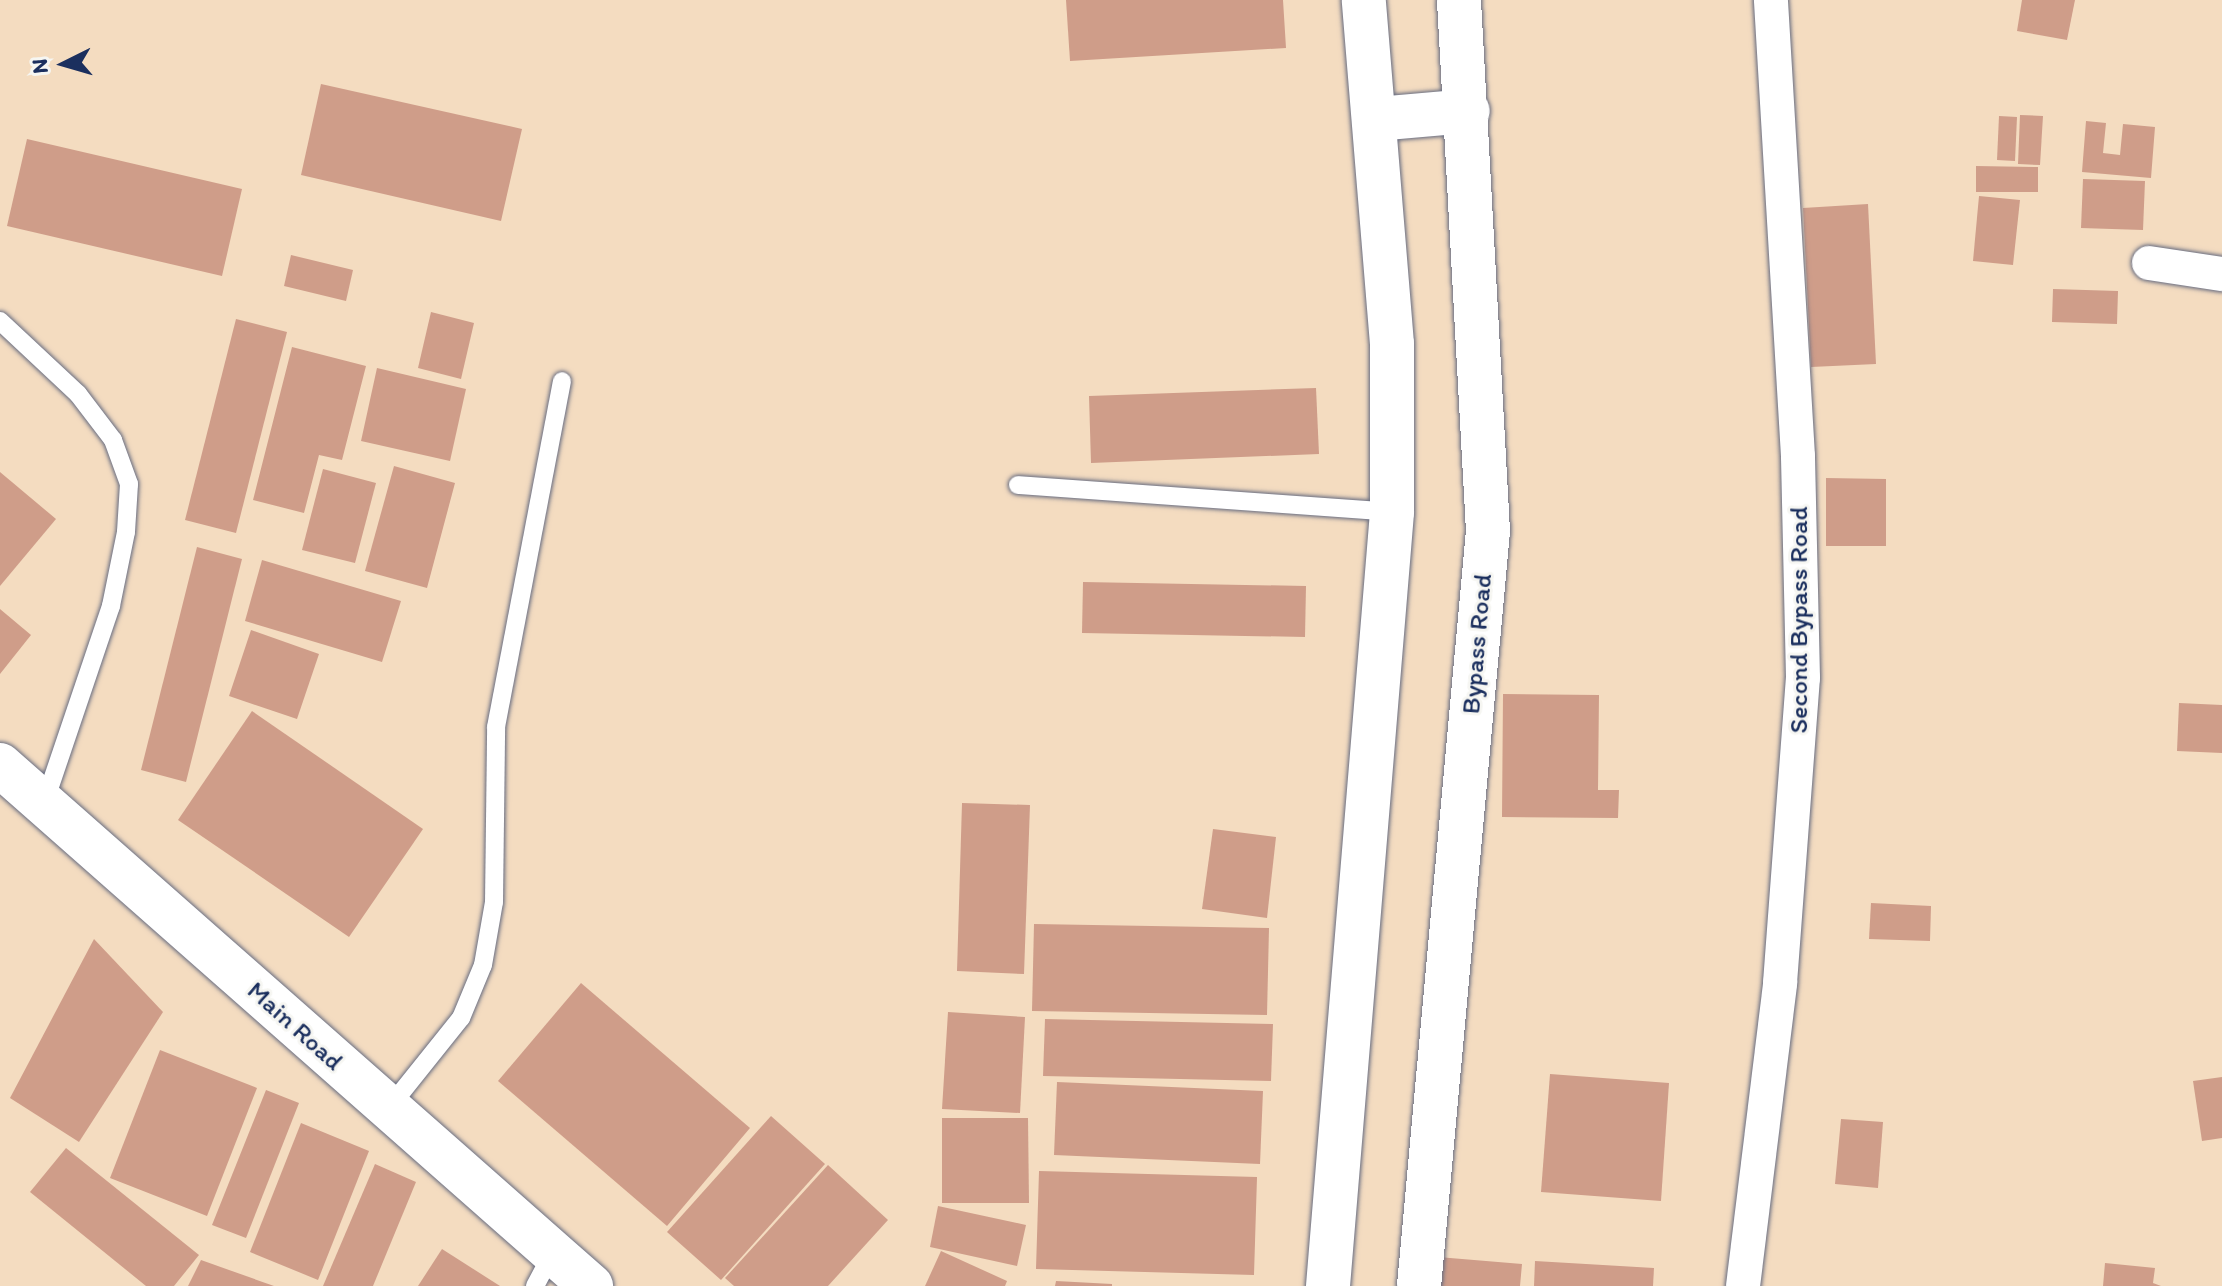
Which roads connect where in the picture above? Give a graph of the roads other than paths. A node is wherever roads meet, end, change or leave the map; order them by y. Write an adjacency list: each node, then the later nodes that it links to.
1 (1364, 0): 5 (main road)
2 (1459, 0): 4 (main road, Bypass Road)
3 (1771, 0): 19 (street, Second Bypass Road)
4 (1468, 111): 5 (main road); 18 (main road, Bypass Road)
5 (1377, 119): 11 (main road)
6 (2149, 263): 7 (street)
7 (2222, 274)
8 (0, 321): 13 (lane)
9 (562, 381): 14 (lane)
10 (1018, 485): 11 (lane)
11 (1392, 512): 17 (main road)
12 (0, 765): 13 (main road, Main Road)
13 (44, 804): 14 (main road, Main Road)
14 (388, 1109): 15 (main road, Main Road)
15 (544, 1270): 16 (main road, Main Road)
16 (591, 1286)
17 (1328, 1286)
18 (1419, 1286)
19 (1743, 1286)

